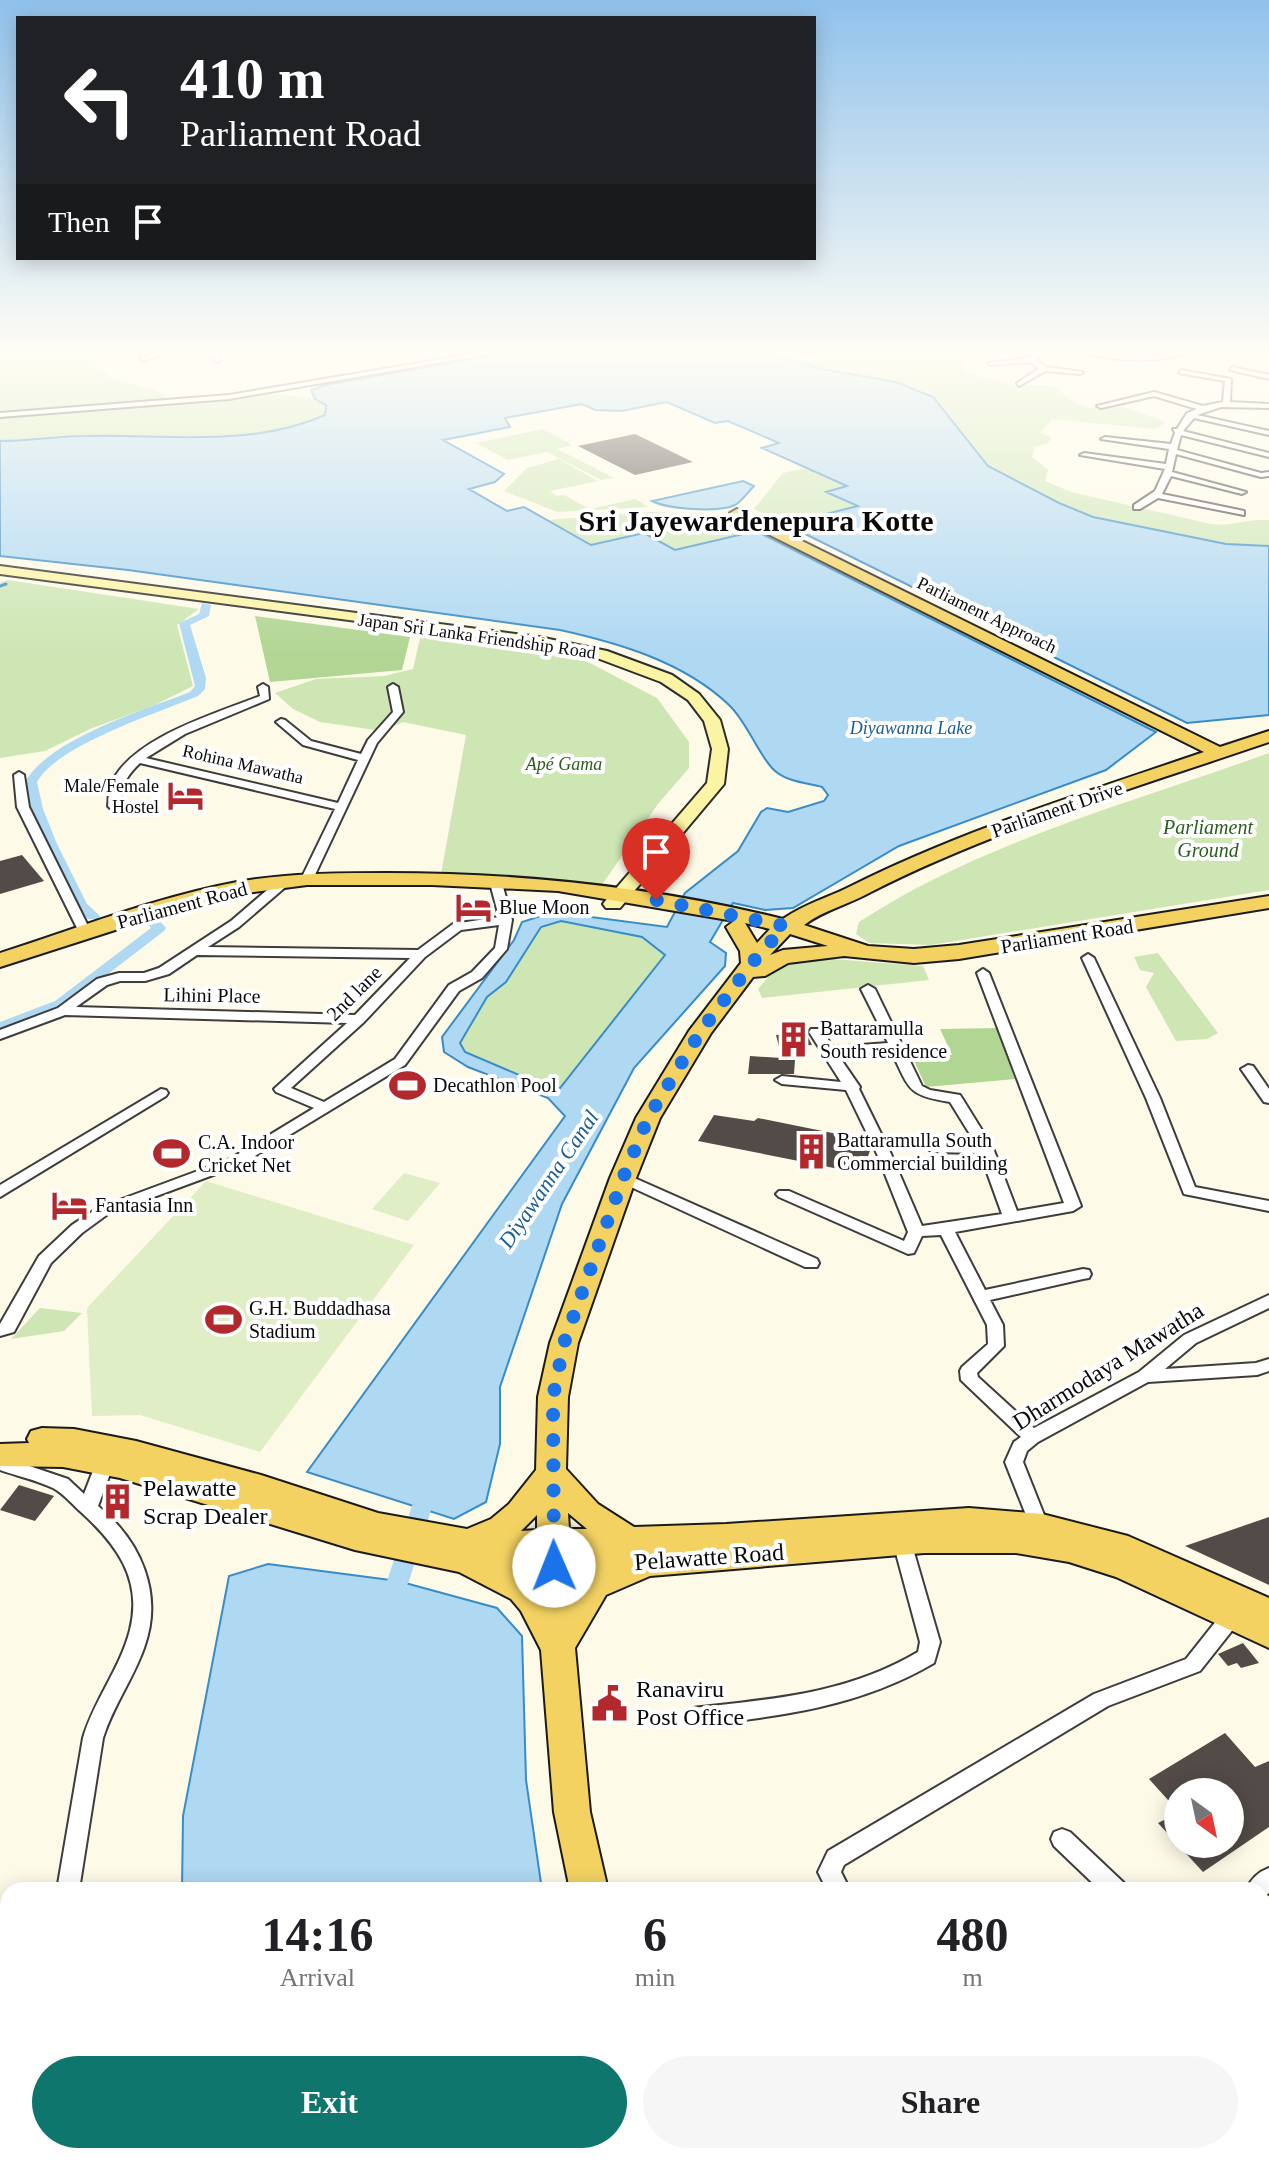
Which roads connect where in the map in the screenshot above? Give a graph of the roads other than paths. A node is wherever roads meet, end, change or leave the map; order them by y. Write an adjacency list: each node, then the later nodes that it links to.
1 (1172, 451): 6 (street)
2 (1179, 451): 7 (street)
3 (1251, 451): 5 (street)
4 (1084, 455): 6 (street)
5 (1266, 455)
6 (1169, 470): 8 (street); 9 (street)
7 (1269, 474)
8 (1160, 491): 10 (street); 11 (street); 13 (street)
9 (1242, 492)
10 (1235, 502)
11 (1137, 507)
12 (741, 512): 20 (main road, Parliament Approach)
13 (1241, 513)
14 (0, 570): 26 (main road, Japan Sri Lanka Friendship Road)
15 (0, 576): 31 (main road, Japan Sri Lanka Friendship Road)
16 (263, 687): 22 (street)
17 (393, 687): 21 (street)
18 (281, 722): 21 (street, Rohina Mawatha)
19 (1269, 736): 20 (main road, Parliament Drive)
20 (1224, 752): 30 (main road, Parliament Drive)
21 (364, 758): 25 (street)
22 (136, 759): 24 (street); 25 (street, Rohina Mawatha)
23 (19, 775): 37 (street)
24 (114, 806)
25 (341, 807): 27 (street)
26 (643, 868): 31 (main road, Japan Sri Lanka Friendship Road); 33 (main road)
27 (307, 879): 28 (main road, Parliament Road); 29 (main road, Parliament Road)
28 (285, 881): 37 (main road, Parliament Road); 39 (street)
29 (504, 883): 31 (main road, Parliament Road); 35 (street)
30 (850, 895): 34 (main road, Parliament Drive); 38 (main road, Parliament Drive)
31 (612, 898): 33 (main road, Parliament Road)
32 (1269, 902): 41 (main road, Parliament Road)
33 (657, 904): 36 (main road, Parliament Road)
34 (813, 908): 36 (main road); 38 (main road, Parliament Drive)
35 (506, 920): 42 (street, 2nd lane); 59 (street)
36 (738, 921): 38 (main road, Parliament Road); 45 (main road)
37 (85, 932): 44 (main road, Parliament Road)
38 (787, 933): 40 (main road, Parliament Road); 41 (main road, Parliament Road); 45 (main road)
39 (195, 951): 42 (street); 48 (street)
40 (839, 951): 41 (main road, Parliament Road); 45 (main road)
41 (864, 952)
42 (421, 954): 49 (street, 2nd lane)
43 (1088, 958): 65 (street)
44 (0, 960)
45 (754, 967): 62 (main road)
46 (983, 973): 66 (street)
47 (868, 989): 52 (street)
48 (63, 1011): 49 (street, Lihini Place); 51 (street)
49 (359, 1019): 59 (street, 2nd lane)
50 (816, 1032): 53 (street)
51 (0, 1035)
52 (897, 1047): 53 (street); 60 (street)
53 (830, 1051): 56 (street)
54 (1248, 1069): 58 (street)
55 (782, 1080): 56 (street)
56 (853, 1087): 68 (street)
57 (161, 1093): 63 (street)
58 (1269, 1099)
59 (327, 1108): 73 (street)
60 (986, 1148): 61 (street); 66 (street)
61 (936, 1149)
62 (623, 1178): 69 (street); 81 (main road)
63 (0, 1191)
64 (784, 1194): 68 (street)
65 (1269, 1206)
66 (1011, 1217): 67 (street)
67 (946, 1229): 68 (street); 71 (street)
68 (916, 1232)
69 (811, 1263)
70 (1083, 1274): 71 (street)
71 (981, 1296): 76 (street)
72 (1269, 1301): 75 (street, Dharmodaya Mawatha)
73 (0, 1330)
74 (1269, 1365): 75 (street)
75 (1145, 1376): 76 (street, Dharmodaya Mawatha)
76 (1032, 1437): 83 (street, Dharmodaya Mawatha)
77 (0, 1439): 79 (main road, Pelawatte Road)
78 (0, 1455): 79 (main road, Pelawatte Road)
79 (109, 1456): 82 (street); 86 (main road, Pelawatte Road)
80 (0, 1463): 82 (street)
81 (551, 1472): 84 (main road); 86 (main road); 87 (main road)
82 (88, 1508): 94 (street)
83 (1041, 1534): 84 (main road, Pelawatte Road); 85 (main road, Pelawatte Road); 89 (main road, Pelawatte Road)
84 (628, 1540): 87 (main road, Pelawatte Road)
85 (902, 1542): 88 (main road, Pelawatte Road); 92 (street)
86 (459, 1550): 87 (main road, Pelawatte Road); 91 (main road)
87 (554, 1554): 88 (main road, Pelawatte Road); 91 (main road)
88 (659, 1562): 91 (main road)
89 (1248, 1610): 90 (main road, Pelawatte Road); 96 (street)
90 (1269, 1634)
91 (557, 1648): 95 (main road)
92 (693, 1717)
93 (1062, 1839): 97 (street)
94 (69, 1882)
95 (587, 1882)
96 (835, 1882)
97 (1108, 1882)

